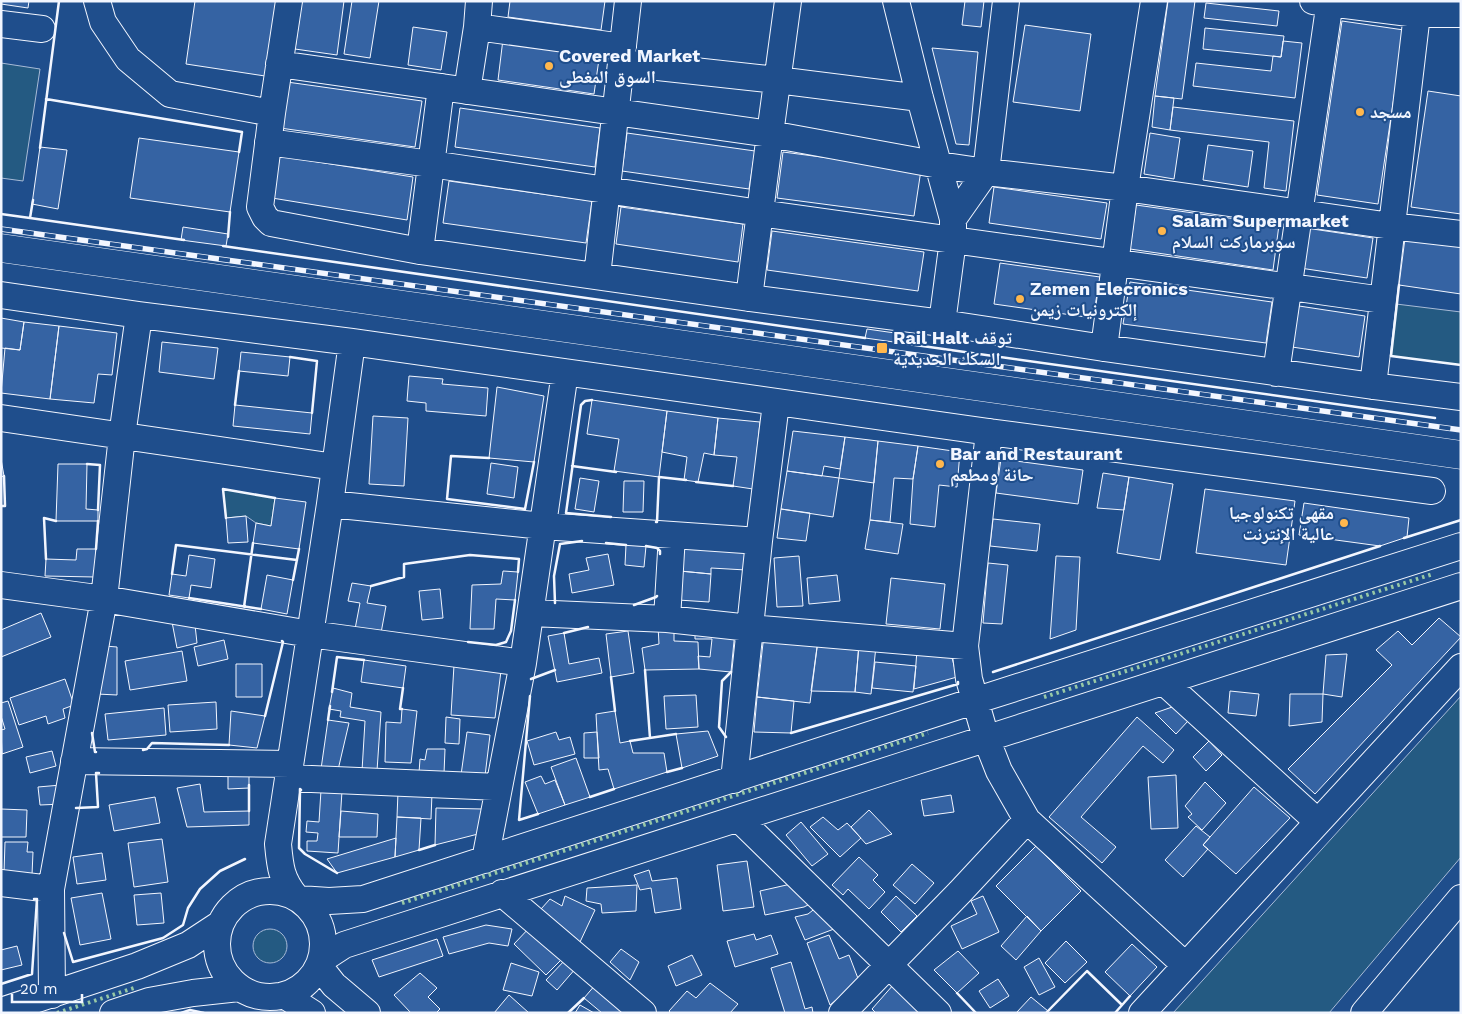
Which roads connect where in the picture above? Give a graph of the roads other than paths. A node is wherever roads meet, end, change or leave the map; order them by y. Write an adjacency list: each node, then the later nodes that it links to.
1 (97, 1): 22 (street)
2 (289, 1): 16 (street)
3 (479, 1): 13 (street)
4 (628, 1): 15 (street)
5 (788, 1): 17 (street)
6 (896, 1): 20 (street)
7 (1006, 1): 27 (street)
8 (1154, 1): 28 (street)
9 (1324, 2): 10 (street); 30 (street)
10 (1417, 14): 11 (street); 32 (street)
11 (1461, 14)
12 (1, 24): 14 (street)
13 (477, 27): 15 (street); 19 (street)
14 (42, 29)
15 (622, 55): 17 (street); 21 (street)
16 (279, 64): 18 (street); 22 (street)
17 (777, 80): 20 (street); 23 (street)
18 (441, 87): 19 (street); 25 (street)
19 (468, 91): 21 (street)
20 (920, 98): 26 (street)
21 (615, 112): 23 (street); 29 (street)
22 (272, 113): 24 (street)
23 (770, 134): 26 (street); 31 (street)
24 (268, 142): 25 (street); 36 (street)
25 (431, 164): 29 (street); 36 (street)
26 (938, 165): 27 (street); 33 (street)
27 (986, 172): 28 (street); 33 (street)
28 (1125, 188): 30 (street); 37 (street)
29 (606, 190): 31 (street); 38 (street)
30 (1300, 212): 32 (street); 39 (street)
31 (760, 213): 33 (street); 41 (street)
32 (1391, 226): 34 (street); 42 (street)
33 (953, 230): 37 (street); 44 (street)
34 (1461, 234)
35 (1, 248): 55 (highway)
36 (420, 251): 38 (street)
37 (1115, 262): 39 (street); 46 (street)
38 (597, 276): 41 (street)
39 (1287, 287): 42 (street); 48 (street)
40 (1, 295): 43 (street)
41 (749, 298): 44 (street)
42 (1382, 300): 49 (street)
43 (139, 315): 45 (street); 54 (street)
44 (942, 323): 46 (street)
45 (352, 342): 47 (street); 56 (street)
46 (1104, 348): 48 (street)
47 (565, 372): 51 (street); 59 (street)
48 (1276, 372): 49 (street)
49 (1372, 386): 50 (street)
50 (1461, 397)
51 (776, 403): 53 (street); 61 (street)
52 (1, 418): 54 (street)
53 (989, 432): 57 (street); 70 (street)
54 (122, 436): 56 (street); 65 (street)
55 (1461, 455)
56 (335, 467): 58 (street)
57 (1432, 490)
58 (330, 504): 59 (street); 69 (street)
59 (544, 526): 60 (street); 66 (street)
60 (672, 535): 61 (street); 67 (street)
61 (759, 541): 68 (street)
62 (1461, 546): 74 (street)
63 (1, 584): 65 (street)
64 (1461, 586): 73 (street)
65 (104, 599): 69 (street); 76 (street)
66 (530, 612): 67 (street); 71 (street)
67 (667, 619): 68 (street)
68 (750, 628): 70 (street); 78 (street)
69 (310, 634): 71 (street); 77 (street)
70 (965, 646): 74 (street)
71 (523, 663): 79 (street)
72 (1461, 667): 82 (street)
73 (1165, 683): 75 (street); 82 (street)
74 (974, 701): 75 (street); 78 (street)
75 (986, 738): 80 (street); 81 (street)
76 (74, 761): 77 (street); 86 (street)
77 (289, 771): 79 (street); 83 (street)
78 (734, 780): 84 (street)
79 (499, 787): 84 (street)
80 (739, 819): 87 (street); 94 (street)
81 (1027, 820): 93 (street); 94 (street)
82 (1318, 822): 93 (street)
83 (278, 844): 88 (street); 90 (street)
84 (485, 860): 88 (street)
85 (1, 883): 86 (street)
86 (51, 890): 96 (street)
87 (502, 894): 92 (street); 102 (street)
88 (297, 898): 90 (street); 92 (street)
89 (1461, 898): 106 (street)
90 (236, 903): 91 (street)
91 (220, 924): 95 (street); 96 (street)
92 (320, 963): 97 (street); 101 (street)
93 (1186, 965): 105 (street)
94 (888, 966): 103 (street); 104 (street)
95 (239, 988): 97 (street); 99 (street)
96 (52, 994): 98 (street)
97 (284, 995): 100 (street)
98 (1, 1010)
99 (113, 1013)
100 (312, 1013)
101 (367, 1013)
102 (643, 1013)
103 (842, 1013)
104 (938, 1013)
105 (1142, 1013)
106 (1364, 1013)

